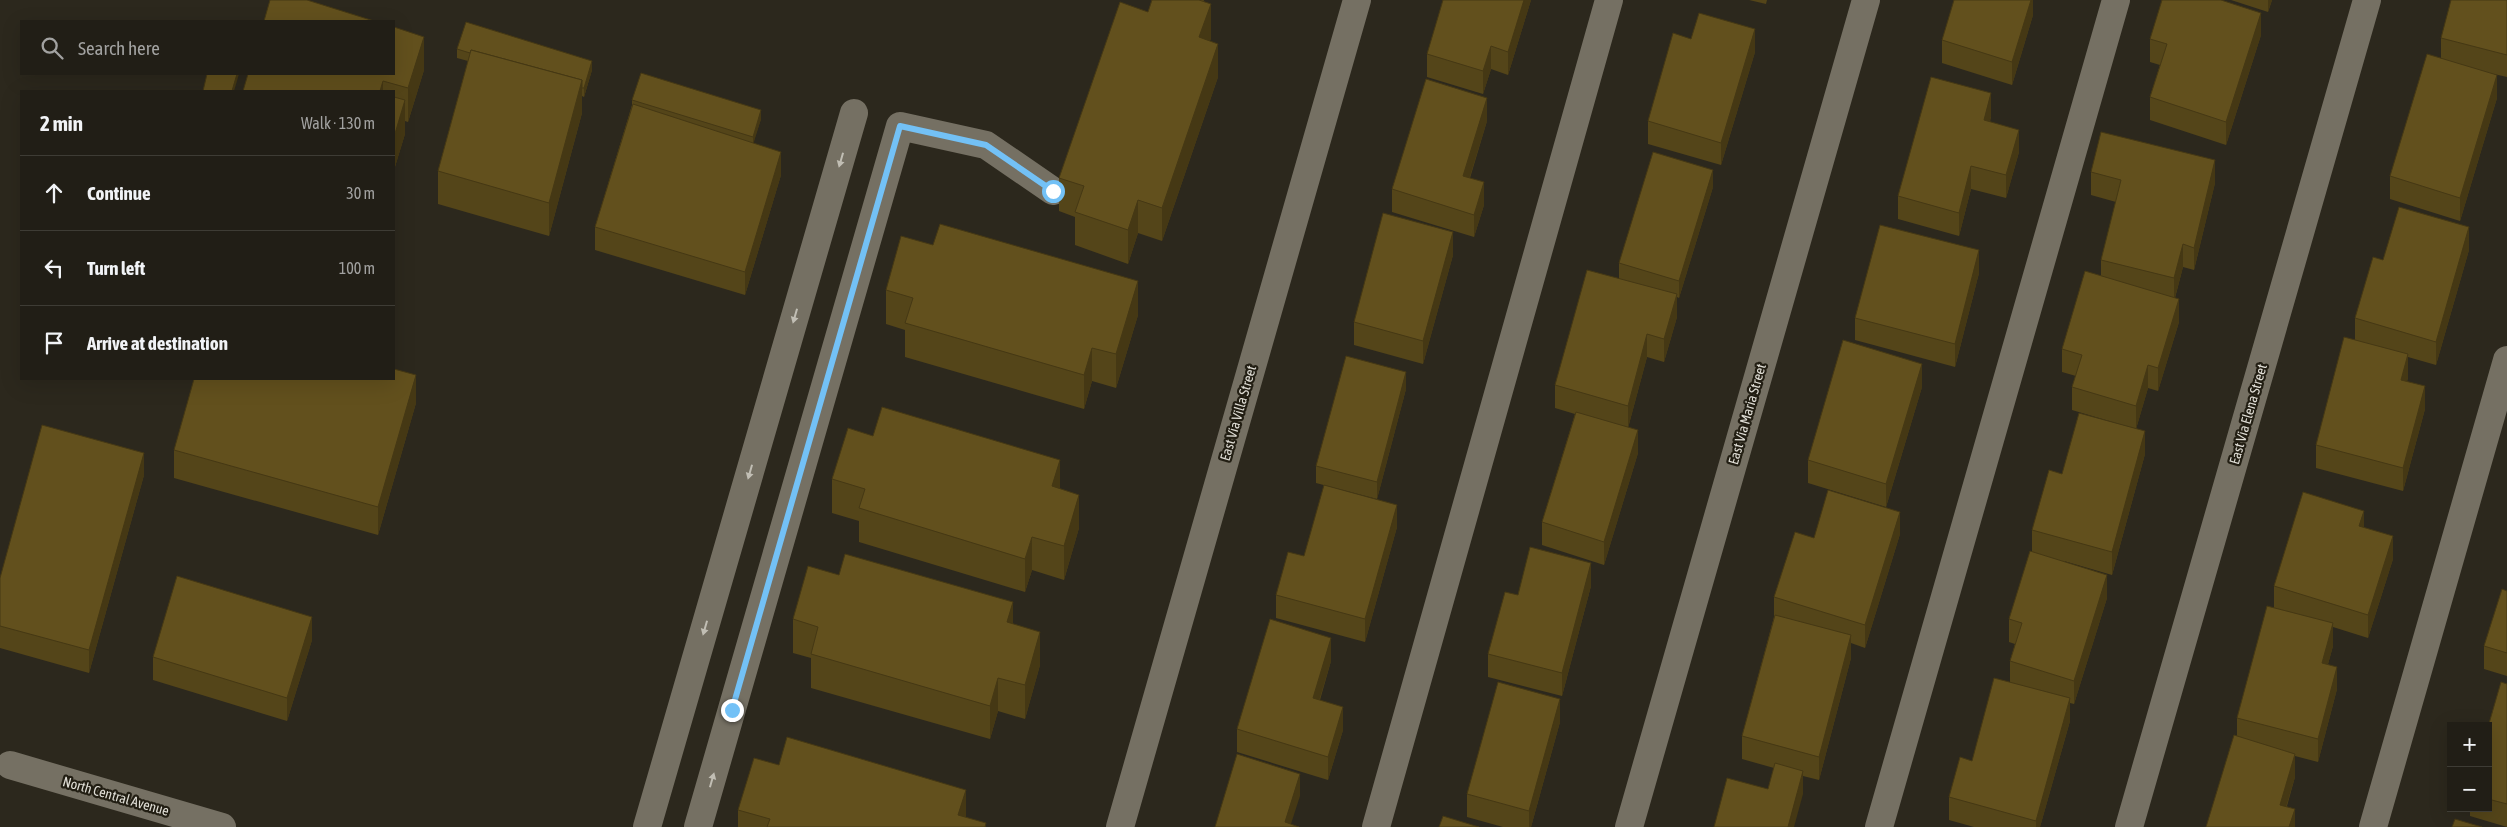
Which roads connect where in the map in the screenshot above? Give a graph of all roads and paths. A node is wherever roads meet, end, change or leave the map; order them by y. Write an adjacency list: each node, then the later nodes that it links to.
1 (1357, 0): 13 (street, East Via Villa Street)
2 (1609, 0): 14 (street)
3 (1866, 0): 15 (street, East Via Maria Street)
4 (2116, 0): 16 (street)
5 (2367, 0): 17 (street, East Via Elena Street)
6 (854, 113): 10 (street, one-way to 10)
7 (1053, 191): 12 (street, one-way to 7)
8 (2507, 360): 18 (street)
9 (10, 765): 11 (street, North Central Avenue)
10 (652, 826)
11 (222, 827)
12 (698, 827)
13 (1120, 827)
14 (1376, 827)
15 (1629, 827)
16 (1879, 827)
17 (2129, 827)
18 (2373, 827)

